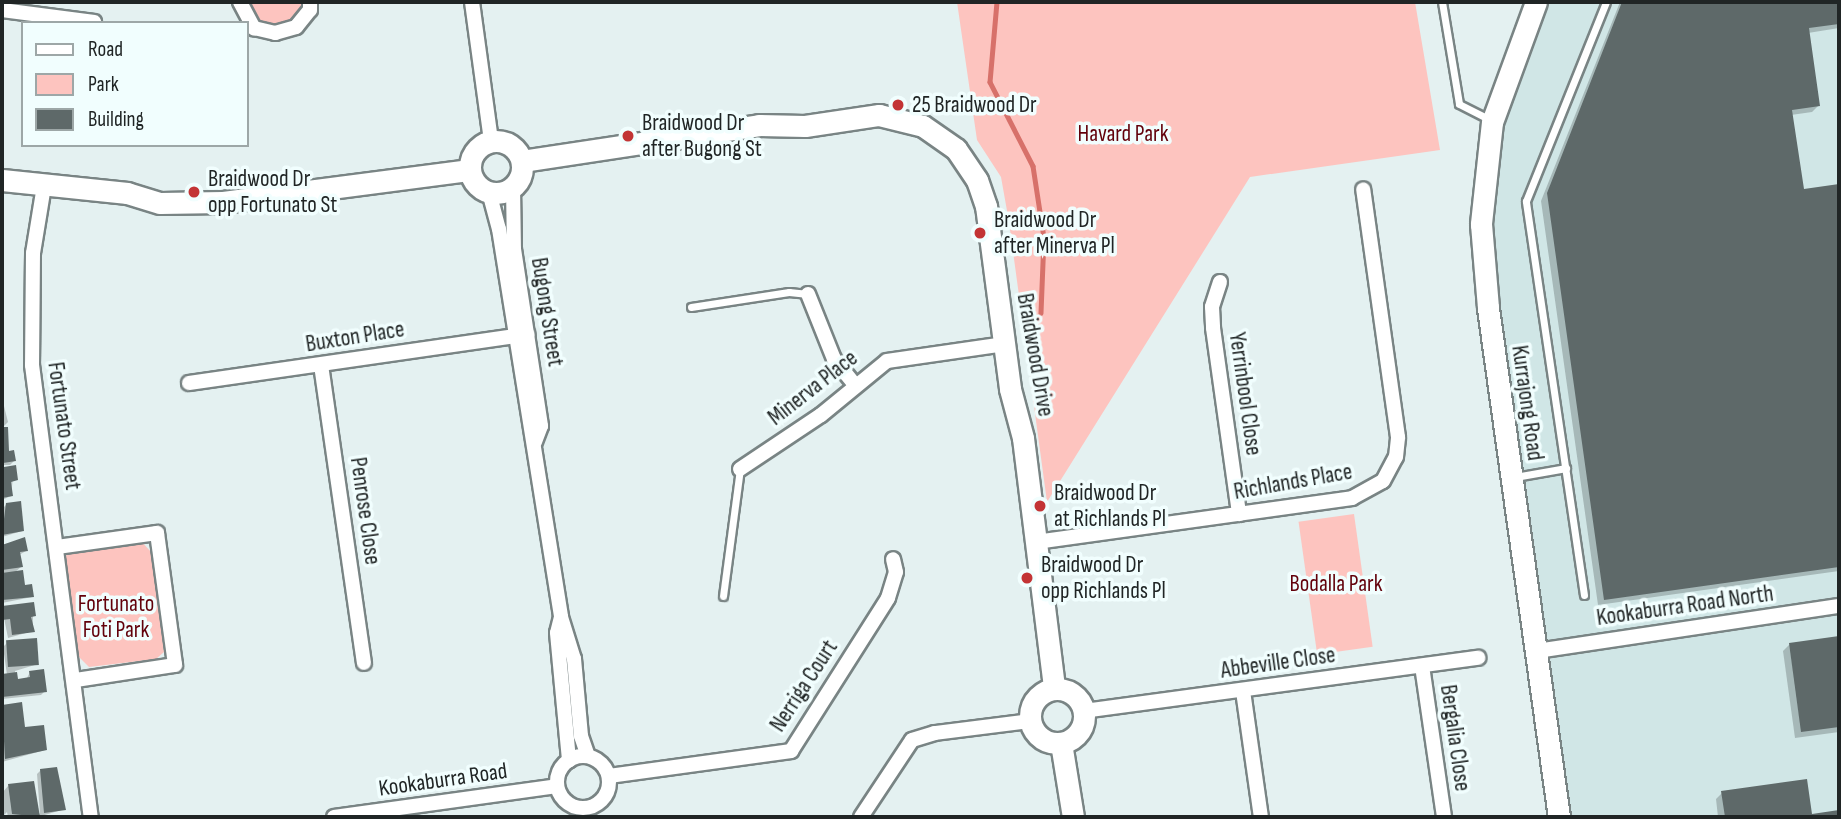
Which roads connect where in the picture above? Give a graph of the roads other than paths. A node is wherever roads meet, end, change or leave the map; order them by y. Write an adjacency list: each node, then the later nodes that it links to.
1 (240, 2): 2 (street)
2 (310, 2)
3 (472, 2): 10 (street)
4 (1442, 2): 9 (lane)
5 (1536, 2): 9 (street, Kurrajong Road)
6 (1606, 2): 26 (lane)
7 (2, 10): 8 (street)
8 (86, 21)
9 (1492, 122): 28 (street, Kurrajong Road)
10 (491, 141): 11 (street); 12 (street)
11 (522, 161): 15 (street); 22 (street, Braidwood Drive)
12 (470, 170): 14 (street); 17 (street)
13 (2, 180): 14 (street)
14 (44, 186): 31 (street, Fortunato Street)
15 (513, 187): 17 (street); 21 (street, Bugong Street)
16 (1363, 189): 29 (street, Richlands Place)
17 (489, 192): 21 (street, Bugong Street)
18 (1220, 282): 29 (street, Yerrinbool Close)
19 (808, 294): 20 (lane); 25 (street)
20 (691, 307)
21 (520, 335): 23 (street, Buxton Place); 36 (street, Bugong Street)
22 (1005, 344): 25 (street, Minerva Place); 30 (street, Braidwood Drive)
23 (321, 365): 24 (street, Buxton Place); 39 (street, Penrose Close)
24 (189, 383)
25 (855, 385): 27 (street, Minerva Place)
26 (1566, 468): 28 (lane); 33 (lane)
27 (740, 469): 34 (lane, Minerva Place)
28 (1511, 478): 37 (street, Kurrajong Road)
29 (1239, 514): 30 (street, Richlands Place)
30 (1036, 542): 42 (street, Braidwood Drive)
31 (57, 547): 41 (street, Fortunato Street); 41 (street)
32 (893, 559): 49 (street, Nerriga Court)
33 (1584, 595)
34 (723, 596)
35 (1839, 606): 37 (street, Kookaburra Road North)
36 (561, 618): 47 (street, Bugong Street); 48 (street, Bugong Street)
37 (1536, 651): 58 (street, Kurrajong Road)
38 (1478, 658): 40 (street, Abbeville Close)
39 (364, 663)
40 (1422, 666): 43 (street, Abbeville Close); 57 (street, Bergalia Close)
41 (76, 680): 52 (street, Fortunato Street)
42 (1054, 688): 44 (street); 45 (street)
43 (1243, 691): 44 (street, Abbeville Close); 56 (street)
44 (1084, 711): 46 (street)
45 (1030, 722): 46 (street); 54 (street)
46 (1061, 743): 55 (street)
47 (589, 756): 48 (street); 49 (street)
48 (569, 760): 50 (street)
49 (609, 776): 51 (street)
50 (557, 786): 51 (street); 53 (street, Kookaburra Road)
51 (593, 812)
52 (92, 817)
53 (334, 817)
54 (861, 817)
55 (1073, 817)
56 (1261, 817)
57 (1444, 817)
58 (1559, 817)

